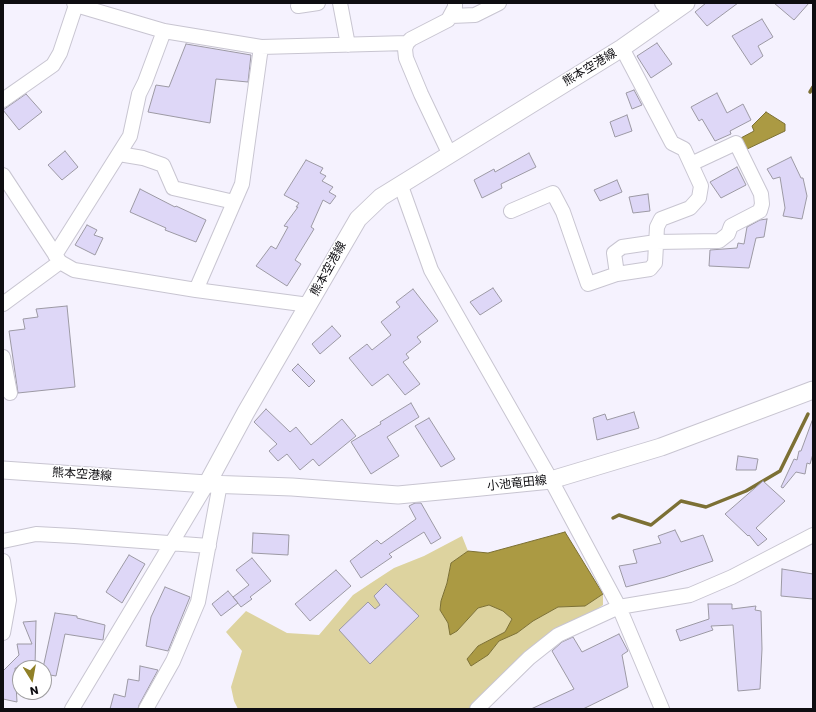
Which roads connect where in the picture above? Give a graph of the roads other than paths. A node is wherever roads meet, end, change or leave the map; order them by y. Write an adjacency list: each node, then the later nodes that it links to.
1 (318, 3): 6 (street)
2 (340, 3): 11 (street)
3 (499, 3): 8 (street)
4 (686, 3): 7 (main road, 熊本空港線)
5 (75, 4): 9 (street); 14 (street)
6 (298, 6)
7 (667, 9): 13 (main road, 熊本空港線)
8 (453, 10): 10 (street)
9 (164, 31): 12 (street); 15 (street)
10 (407, 43): 11 (street); 16 (street)
11 (348, 45): 12 (street)
12 (261, 47): 20 (street)
13 (622, 48): 16 (main road, 熊本空港線); 17 (street)
14 (3, 100)
15 (119, 154): 20 (street); 23 (street)
16 (450, 155): 19 (main road, 熊本空港線)
17 (691, 164): 22 (street); 22 (street)
18 (3, 175): 23 (street)
19 (401, 186): 27 (main road, 熊本空港線); 32 (street)
20 (234, 202): 25 (street)
21 (511, 211): 24 (street)
22 (656, 242): 24 (street); 24 (street)
23 (58, 258): 25 (street); 26 (street)
24 (617, 274)
25 (196, 290): 27 (street)
26 (3, 304)
27 (309, 305): 33 (main road, 熊本空港線)
28 (3, 357): 30 (street)
29 (813, 390): 32 (main road, 小池竜田線)
30 (10, 393)
31 (3, 470): 33 (main road, 熊本空港線)
32 (551, 480): 33 (main road, 小池竜田線); 39 (street)
33 (214, 484): 36 (street); 37 (street)
34 (813, 535): 39 (street)
35 (3, 541): 36 (street)
36 (172, 543): 37 (street); 41 (street)
37 (210, 546): 42 (street)
38 (3, 561): 40 (street)
39 (619, 607): 43 (street); 44 (street)
40 (3, 634)
41 (72, 709)
42 (146, 709)
43 (477, 709)
44 (662, 709)

